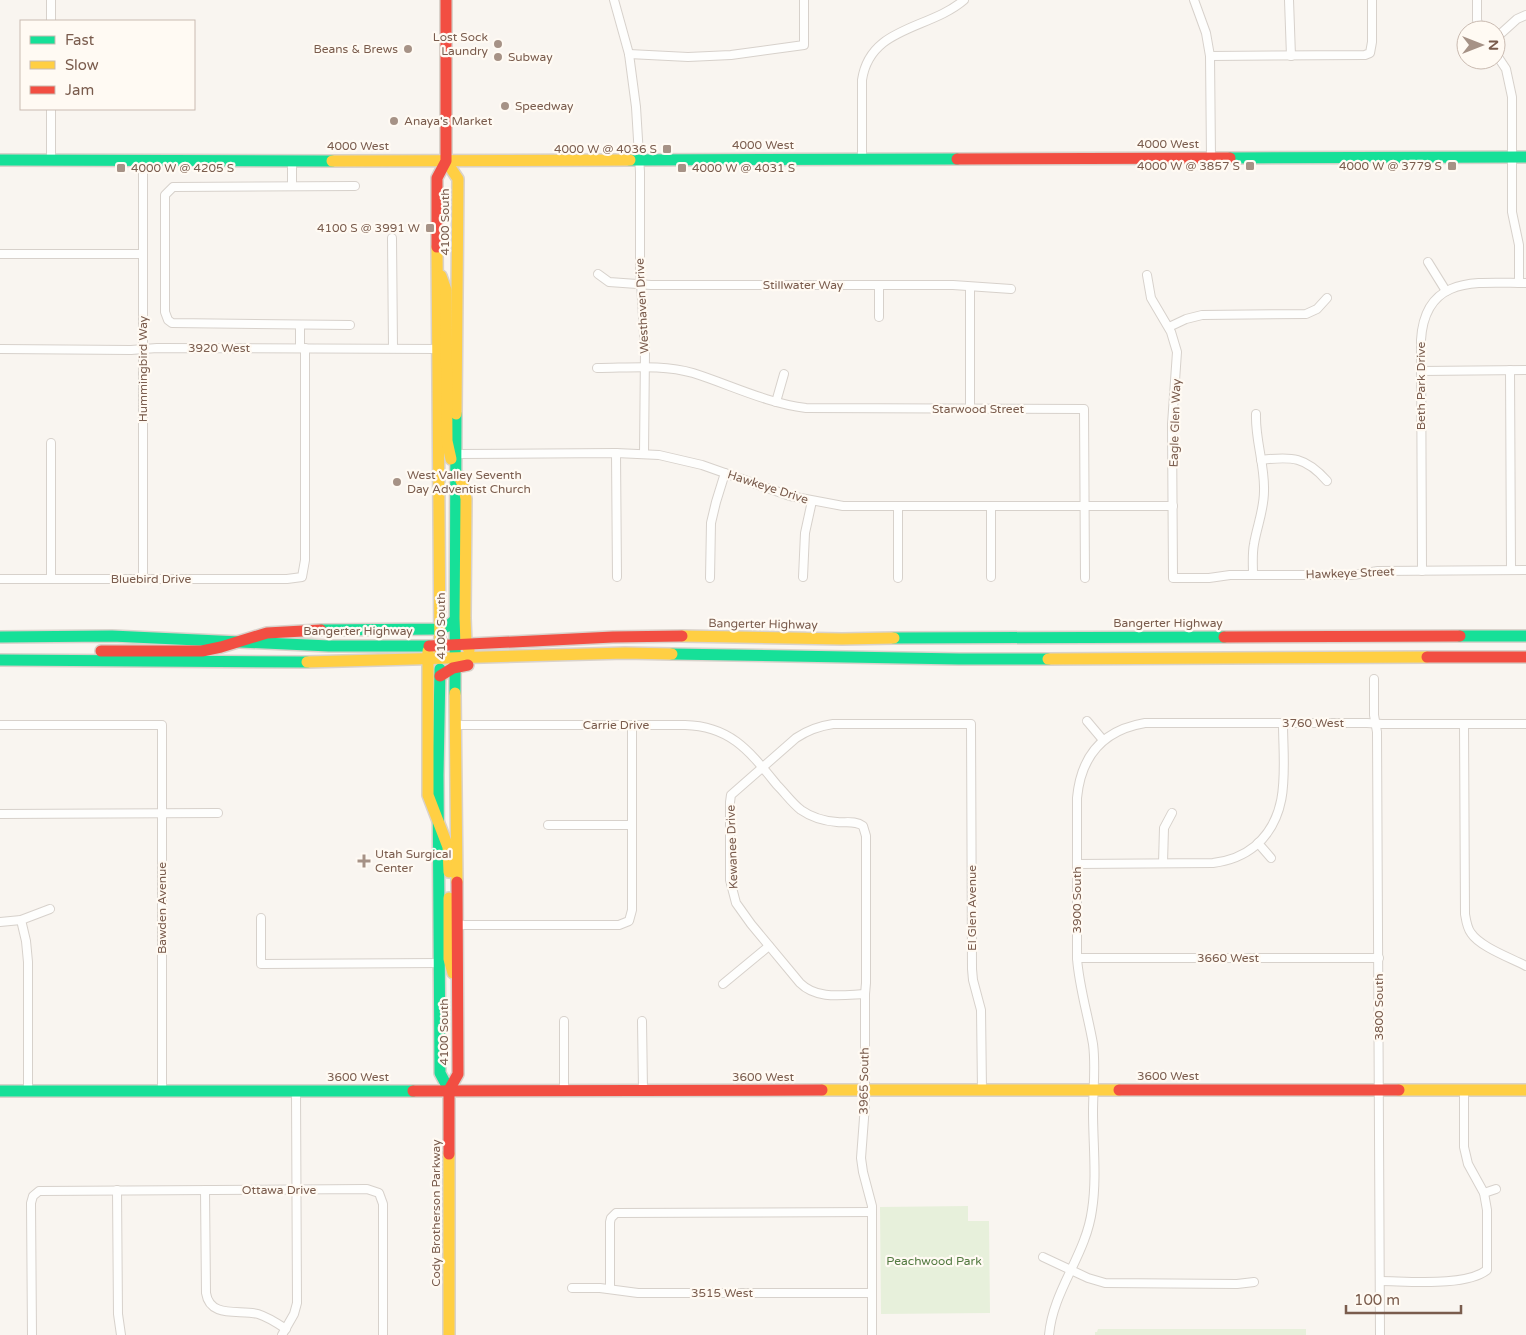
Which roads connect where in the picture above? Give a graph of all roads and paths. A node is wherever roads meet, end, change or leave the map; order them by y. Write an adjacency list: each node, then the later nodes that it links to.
1 (51, 0): 11 (street)
2 (446, 0): 28 (main road, 4100 South)
3 (614, 0): 14 (street, Westhaven Drive)
4 (804, 0): 14 (street)
5 (964, 0): 21 (street)
6 (1194, 0): 15 (street)
7 (1289, 0): 16 (street)
8 (1372, 0): 16 (street)
9 (1477, 0): 12 (street)
10 (1526, 14): 13 (street)
11 (51, 20)
12 (1477, 20)
13 (1506, 29)
14 (628, 54): 23 (street, Westhaven Drive)
15 (1210, 56): 16 (street); 22 (street)
16 (1290, 56)
17 (1506, 69): 19 (street)
18 (51, 110): 25 (street)
19 (1512, 157): 20 (main road, 4000 West); 22 (main road, 4000 West); 38 (street)
20 (1526, 157)
21 (862, 158): 22 (main road, 4000 West); 23 (main road, 4000 West)
22 (1211, 158)
23 (638, 159): 28 (main road, 4000 West); 39 (street, Westhaven Drive)
24 (0, 160): 25 (main road, 4000 West)
25 (51, 160): 26 (main road, 4000 West)
26 (143, 160): 27 (main road, 4000 West); 33 (street, Hummingbird Way)
27 (292, 160): 28 (main road, 4000 West); 29 (street)
28 (446, 160): 35 (main road, 4100 South); 65 (main road, 4100 South)
29 (292, 186): 30 (street); 46 (street)
30 (355, 186)
31 (392, 238): 50 (street)
32 (0, 254): 33 (street)
33 (143, 254): 52 (street, Hummingbird Way)
34 (1428, 262): 43 (street)
35 (438, 265): 53 (main road, 4100 South); 68 (main road)
36 (598, 274): 39 (street, Stillwater Way)
37 (1147, 275): 48 (street, Eagle Glen Way)
38 (1523, 283): 43 (street, Beth Park Drive)
39 (641, 284): 40 (street, Stillwater Way); 55 (street, Westhaven Drive)
40 (879, 285): 41 (street, Stillwater Way); 45 (street)
41 (970, 287): 42 (street, Stillwater Way); 61 (street)
42 (1010, 290)
43 (1446, 291): 58 (street, Beth Park Drive)
44 (1327, 298): 48 (street)
45 (879, 317)
46 (300, 325): 47 (street); 49 (street)
47 (350, 325)
48 (1169, 327): 75 (street, Eagle Glen Way)
49 (302, 348): 50 (street, 3920 West); 52 (street, 3920 West); 81 (street, Bluebird Drive)
50 (393, 348): 53 (street, 3920 West)
51 (0, 349): 52 (street, 3920 West)
52 (143, 349): 81 (street, Hummingbird Way)
53 (438, 349): 91 (main road, 4100 South)
54 (597, 368): 55 (street, Starwood Street)
55 (645, 368): 60 (street, Starwood Street); 66 (street, Westhaven Drive)
56 (1510, 370): 57 (street); 58 (street); 77 (street)
57 (1526, 370)
58 (1421, 371): 76 (street, Beth Park Drive)
59 (784, 374): 60 (street)
60 (776, 402): 61 (street, Starwood Street)
61 (970, 409): 74 (street, Starwood Street)
62 (1256, 414): 67 (street)
63 (51, 443): 89 (street)
64 (616, 453): 65 (street, Hawkeye Drive); 66 (street, Hawkeye Drive); 82 (street)
65 (456, 454): 68 (main road, 4100 South)
66 (644, 454): 69 (street, Hawkeye Drive)
67 (1261, 460): 70 (street); 79 (street)
68 (456, 470): 90 (main road, 4100 South); 97 (main road)
69 (725, 473): 71 (street, Hawkeye Drive); 83 (street)
70 (1326, 481)
71 (812, 501): 72 (street, Hawkeye Drive); 84 (street)
72 (898, 506): 73 (street, Hawkeye Drive); 85 (street)
73 (991, 506): 74 (street, Hawkeye Drive); 80 (street)
74 (1084, 506): 75 (street, Hawkeye Drive); 86 (street)
75 (1173, 506): 87 (street, Eagle Glen Way)
76 (1422, 570): 77 (street, Hawkeye Street); 79 (street, Hawkeye Street)
77 (1512, 570): 78 (street, Hawkeye Street)
78 (1526, 570)
79 (1252, 575): 87 (street, Hawkeye Street)
80 (991, 577)
81 (143, 578): 89 (street, Bluebird Drive)
82 (617, 578)
83 (710, 578)
84 (803, 578)
85 (898, 578)
86 (1084, 578)
87 (1173, 578)
88 (0, 579): 89 (street, Bluebird Drive)
89 (50, 579)
90 (455, 620): 91 (main road); 97 (main road, 4100 South)
91 (440, 629): 95 (main road); 96 (main road, 4100 South)
92 (1526, 636): 94 (main road, Bangerter Highway)
93 (0, 637): 95 (main road, Bangerter Highway)
94 (842, 639): 97 (main road, Bangerter Highway); 99 (main road)
95 (241, 642): 98 (main road, Bangerter Highway); 104 (main road)
96 (440, 645): 97 (main road, Bangerter Highway); 98 (main road, Bangerter Highway); 102 (main road, 4100 South)
97 (460, 645): 100 (main road); 105 (main road, 4100 South)
98 (424, 646): 102 (main road)
99 (664, 653): 100 (main road); 101 (main road); 105 (main road)
100 (481, 657): 105 (main road)
101 (1526, 658)
102 (434, 659): 104 (main road); 105 (main road); 106 (main road, 4100 South); 125 (main road)
103 (0, 660): 104 (main road)
104 (48, 660)
105 (455, 663): 106 (main road); 115 (main road, 4100 South)
106 (440, 676): 125 (main road, 4100 South)
107 (1374, 679): 110 (street, 3800 South)
108 (1087, 721): 117 (street)
109 (1284, 723): 110 (street, 3760 West); 117 (street, 3760 West); 127 (street)
110 (1376, 723): 112 (street, 3760 West); 138 (street, 3800 South)
111 (972, 724): 118 (street, Kewanee Drive); 150 (street, El Glen Avenue)
112 (1464, 724): 113 (street, 3760 West); 140 (street)
113 (1526, 724)
114 (0, 726): 122 (street, Bawden Avenue)
115 (456, 726): 116 (street, Carrie Drive); 135 (main road, 4100 South)
116 (632, 726): 118 (street, Carrie Drive); 124 (street)
117 (1103, 740): 130 (street, 3900 South)
118 (762, 767): 126 (street, Carrie Drive); 136 (street, Kewanee Drive)
119 (218, 813): 122 (street)
120 (1172, 813): 129 (street)
121 (0, 814): 122 (street)
122 (162, 814): 157 (street, Bawden Avenue)
123 (548, 825): 124 (street)
124 (632, 825): 135 (street)
125 (439, 826): 139 (main road, 4100 South); 142 (main road)
126 (863, 826): 143 (street, 3965 South)
127 (1258, 844): 128 (street); 129 (street)
128 (1271, 858)
129 (1163, 863): 130 (street)
130 (1077, 864): 137 (street, 3900 South)
131 (50, 909): 133 (street)
132 (261, 918): 139 (street)
133 (21, 920): 134 (street); 156 (street)
134 (0, 922)
135 (457, 925): 142 (main road, 4100 South)
136 (769, 946): 141 (street); 143 (street, Kewanee Drive)
137 (1077, 958): 138 (street, 3660 West); 151 (street, 3900 South)
138 (1379, 958): 152 (street, 3800 South)
139 (440, 963): 146 (main road, 4100 South)
140 (1526, 966)
141 (722, 984)
142 (458, 987): 146 (main road, 4100 South)
143 (865, 994): 149 (street, 3965 South)
144 (564, 1021): 147 (street)
145 (642, 1021): 148 (street)
146 (449, 1090): 147 (main road, 3600 West); 158 (main road, 3600 West); 176 (main road, Cody Brotherson Parkway)
147 (564, 1090): 148 (main road, 3600 West)
148 (642, 1090): 149 (main road, 3600 West)
149 (864, 1090): 150 (main road, 3600 West); 164 (street, 3965 South)
150 (982, 1090): 151 (main road, 3600 West)
151 (1094, 1090): 152 (main road, 3600 West); 166 (street, 3900 South)
152 (1380, 1090): 153 (main road, 3600 West); 167 (street, 3800 South)
153 (1464, 1090): 154 (main road, 3600 West); 163 (street)
154 (1526, 1090)
155 (0, 1091): 156 (main road, 3600 West)
156 (28, 1091): 157 (main road, 3600 West)
157 (162, 1091): 158 (main road, 3600 West)
158 (296, 1091): 162 (street)
159 (1496, 1189): 163 (street)
160 (118, 1190): 161 (street, Ottawa Drive); 173 (street, Ottawa Drive); 174 (street)
161 (206, 1190): 162 (street, Ottawa Drive); 172 (street)
162 (297, 1190): 172 (street); 175 (street, Ottawa Drive)
163 (1484, 1193): 167 (street)
164 (872, 1212): 170 (street); 171 (street, 3965 South)
165 (1043, 1257): 166 (street)
166 (1070, 1270): 168 (street); 178 (street, 3900 South)
167 (1380, 1281): 179 (street, 3800 South)
168 (1254, 1282)
169 (572, 1288): 170 (street, 3515 West)
170 (610, 1289): 171 (street, 3515 West)
171 (872, 1293): 177 (street, 3965 South)
172 (284, 1332)
173 (32, 1335)
174 (121, 1335)
175 (384, 1335)
176 (450, 1335)
177 (872, 1335)
178 (1049, 1335)
179 (1380, 1335)

